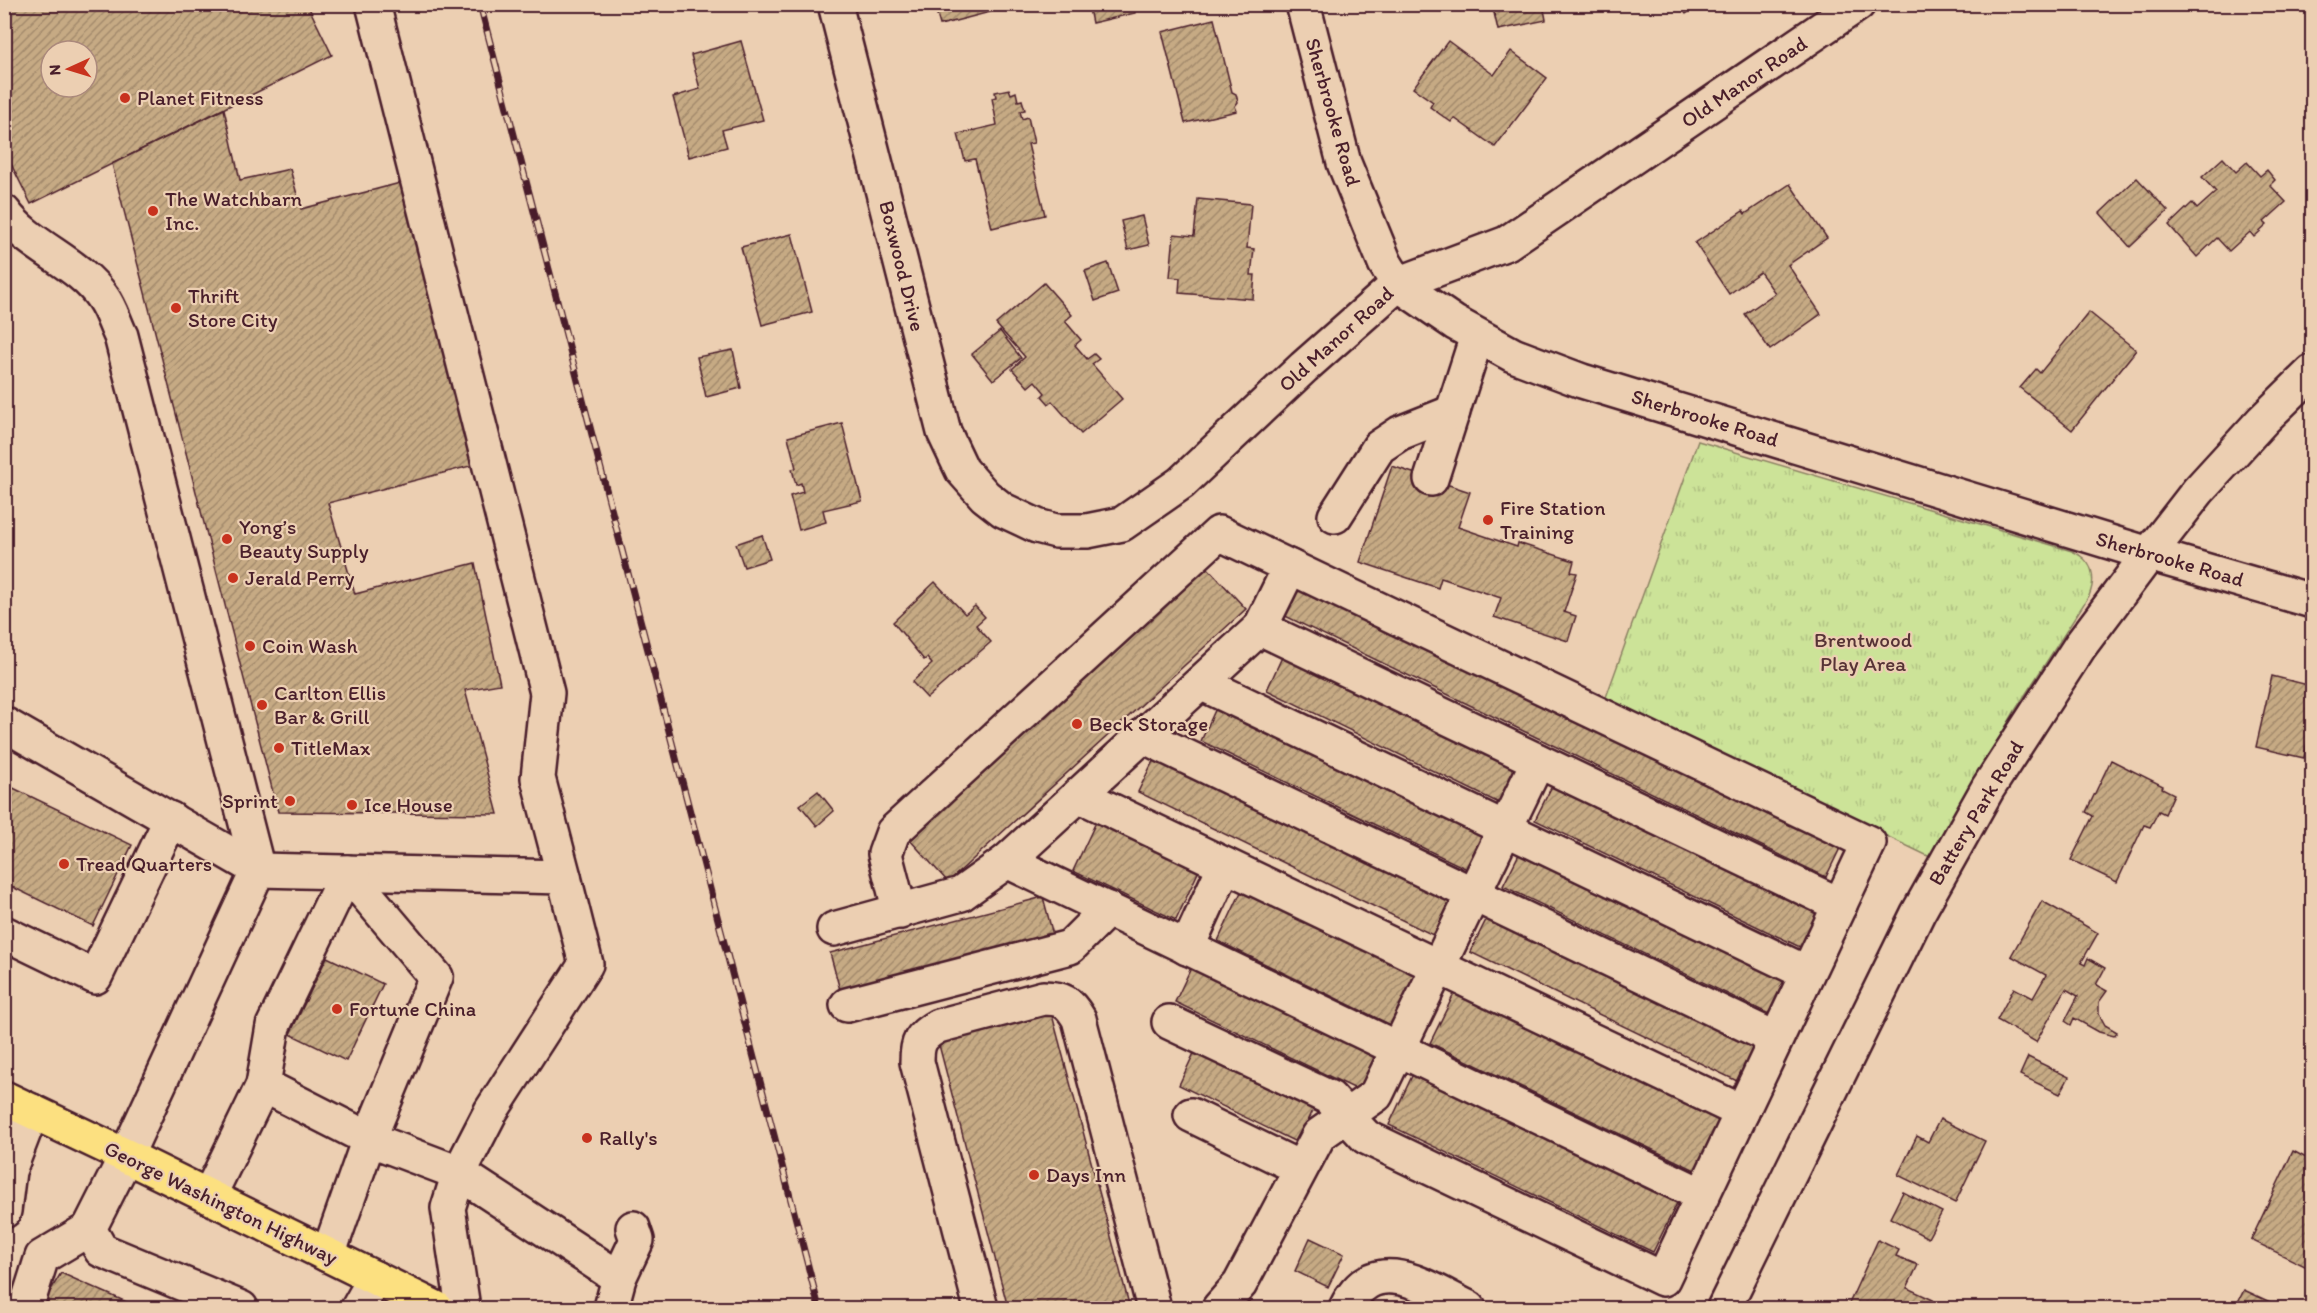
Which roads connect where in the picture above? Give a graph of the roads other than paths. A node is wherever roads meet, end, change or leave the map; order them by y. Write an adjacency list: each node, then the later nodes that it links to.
1 (373, 4): 28 (street)
2 (835, 4): 11 (street, Boxwood Drive)
3 (1303, 4): 6 (street, Sherbrooke Road)
4 (1858, 4): 6 (street, Old Manor Road)
5 (4, 212): 26 (street)
6 (1398, 284): 7 (street, Sherbrooke Road); 11 (street, Old Manor Road)
7 (1478, 336): 9 (street); 13 (street, Sherbrooke Road)
8 (2313, 372): 13 (street, Battery Park Road)
9 (1453, 412): 10 (street); 12 (street)
10 (1431, 479)
11 (1003, 510)
12 (1335, 516)
13 (2149, 554): 15 (street, Sherbrooke Road); 69 (street, Battery Park Road)
14 (1290, 567): 16 (street); 30 (street); 32 (street)
15 (2313, 601)
16 (1260, 628): 17 (street); 20 (street)
17 (1201, 682): 19 (street); 23 (street)
18 (4, 724): 22 (street)
19 (1143, 736): 21 (street); 29 (street)
20 (1538, 761): 23 (street); 30 (street)
21 (1079, 795): 24 (street); 25 (street)
22 (171, 819): 26 (street); 34 (street)
23 (1505, 828): 29 (street); 37 (street)
24 (1007, 861): 31 (street); 32 (street)
25 (1225, 865): 35 (street); 36 (street)
26 (258, 870): 27 (street); 48 (street)
27 (347, 872): 28 (street); 42 (street); 47 (street)
28 (564, 877): 50 (street)
29 (1473, 894): 36 (street); 40 (street)
30 (1840, 905): 37 (street)
31 (1108, 909): 35 (street); 38 (street)
32 (900, 912): 33 (street)
33 (834, 929)
34 (4, 933)
35 (1187, 948): 41 (street)
36 (1438, 967): 41 (street); 44 (street)
37 (1807, 973): 40 (street)
38 (847, 1005)
39 (1169, 1022): 46 (street)
40 (1776, 1039): 44 (street)
41 (1398, 1049): 46 (street); 52 (street)
42 (263, 1084): 47 (street); 53 (street)
43 (18, 1105): 48 (main road, George Washington Highway); 51 (street)
44 (1742, 1112): 52 (street)
45 (1191, 1115): 49 (street)
46 (1347, 1117): 49 (street); 52 (street)
47 (369, 1139): 50 (street); 56 (street)
48 (126, 1156): 53 (main road, George Washington Highway); 55 (street)
49 (1300, 1168): 66 (street)
50 (459, 1173): 58 (street); 63 (street)
51 (5, 1193)
52 (1702, 1195)
53 (209, 1196): 56 (main road, George Washington Highway)
54 (633, 1228): 58 (street)
55 (89, 1229): 59 (street); 60 (street)
56 (328, 1255): 57 (main road, George Washington Highway)
57 (375, 1278): 61 (street); 62 (main road, George Washington Highway)
58 (615, 1293)
59 (26, 1308)
60 (241, 1308)
61 (358, 1308)
62 (436, 1308)
63 (464, 1308)
64 (981, 1308): 65 (street)
65 (1154, 1308)
66 (1219, 1308)
67 (1346, 1308): 68 (street)
68 (1469, 1308)
69 (1724, 1308)

